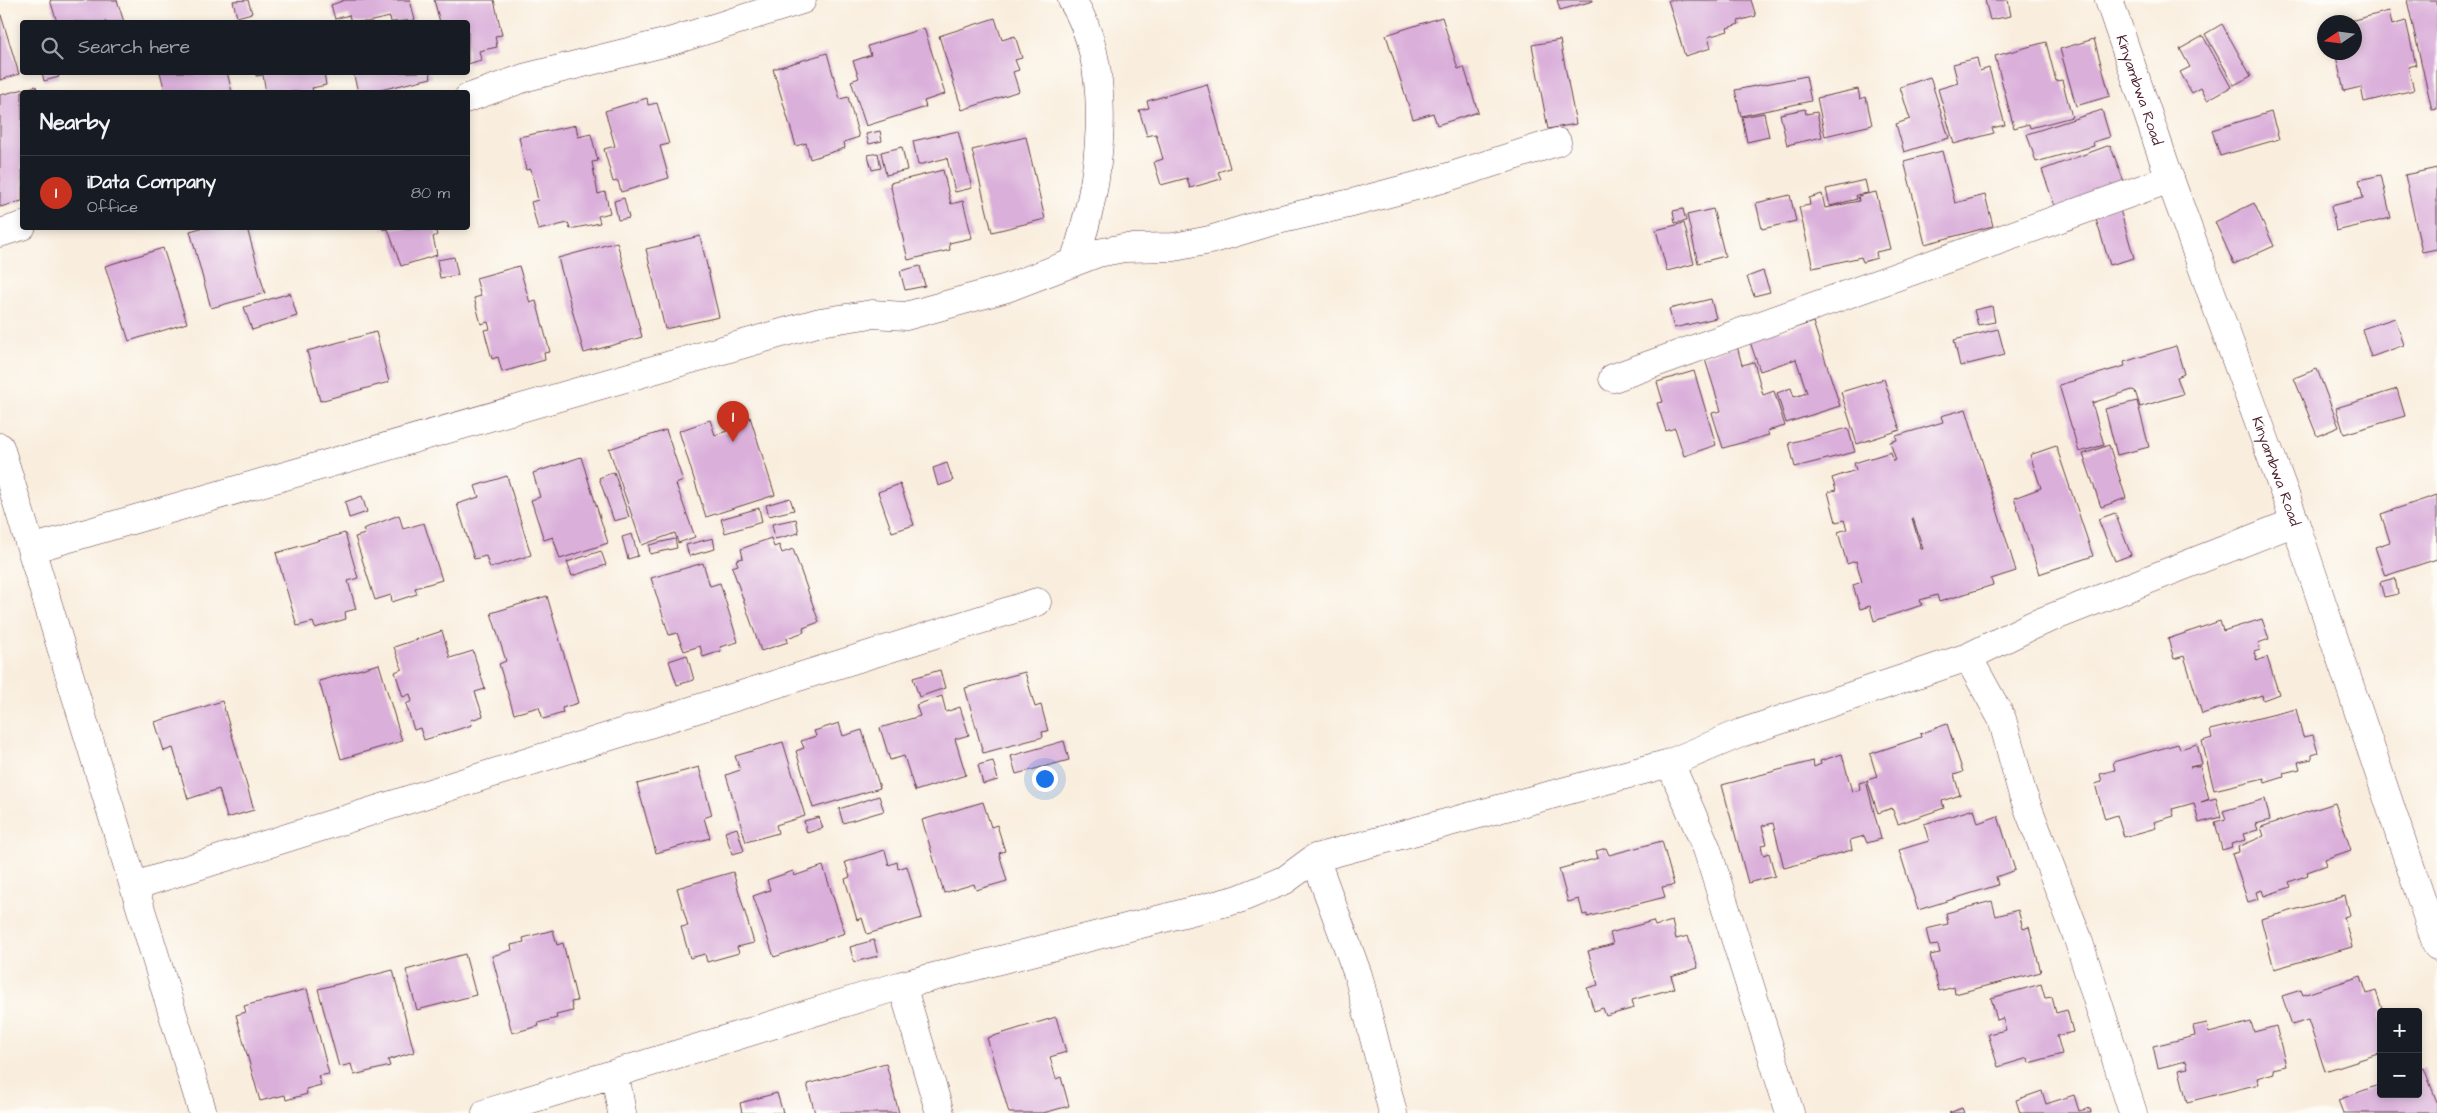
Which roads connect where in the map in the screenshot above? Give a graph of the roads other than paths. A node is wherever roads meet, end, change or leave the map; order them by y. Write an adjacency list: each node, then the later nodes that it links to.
1 (802, 0): 4 (street)
2 (1072, 0): 9 (street)
3 (2109, 0): 6 (street, Kinyambwa Road)
4 (470, 97)
5 (1557, 142): 9 (street)
6 (2170, 179): 10 (street); 12 (street, Kinyambwa Road)
7 (20, 227): 8 (street)
8 (0, 233)
9 (1074, 261): 13 (street)
10 (1613, 378)
11 (0, 447): 13 (street)
12 (2294, 522): 15 (street); 19 (street, Kinyambwa Road)
13 (31, 549): 18 (street)
14 (1037, 602): 18 (street)
15 (1968, 657): 16 (street); 28 (street)
16 (1670, 763): 17 (street); 27 (street)
17 (1315, 858): 20 (street); 26 (street)
18 (134, 886): 22 (street)
19 (2437, 946)
20 (902, 985): 21 (street); 25 (street)
21 (615, 1074): 23 (street); 24 (street)
22 (203, 1113)
23 (486, 1113)
24 (622, 1113)
25 (940, 1113)
26 (1393, 1113)
27 (1790, 1113)
28 (2133, 1113)

